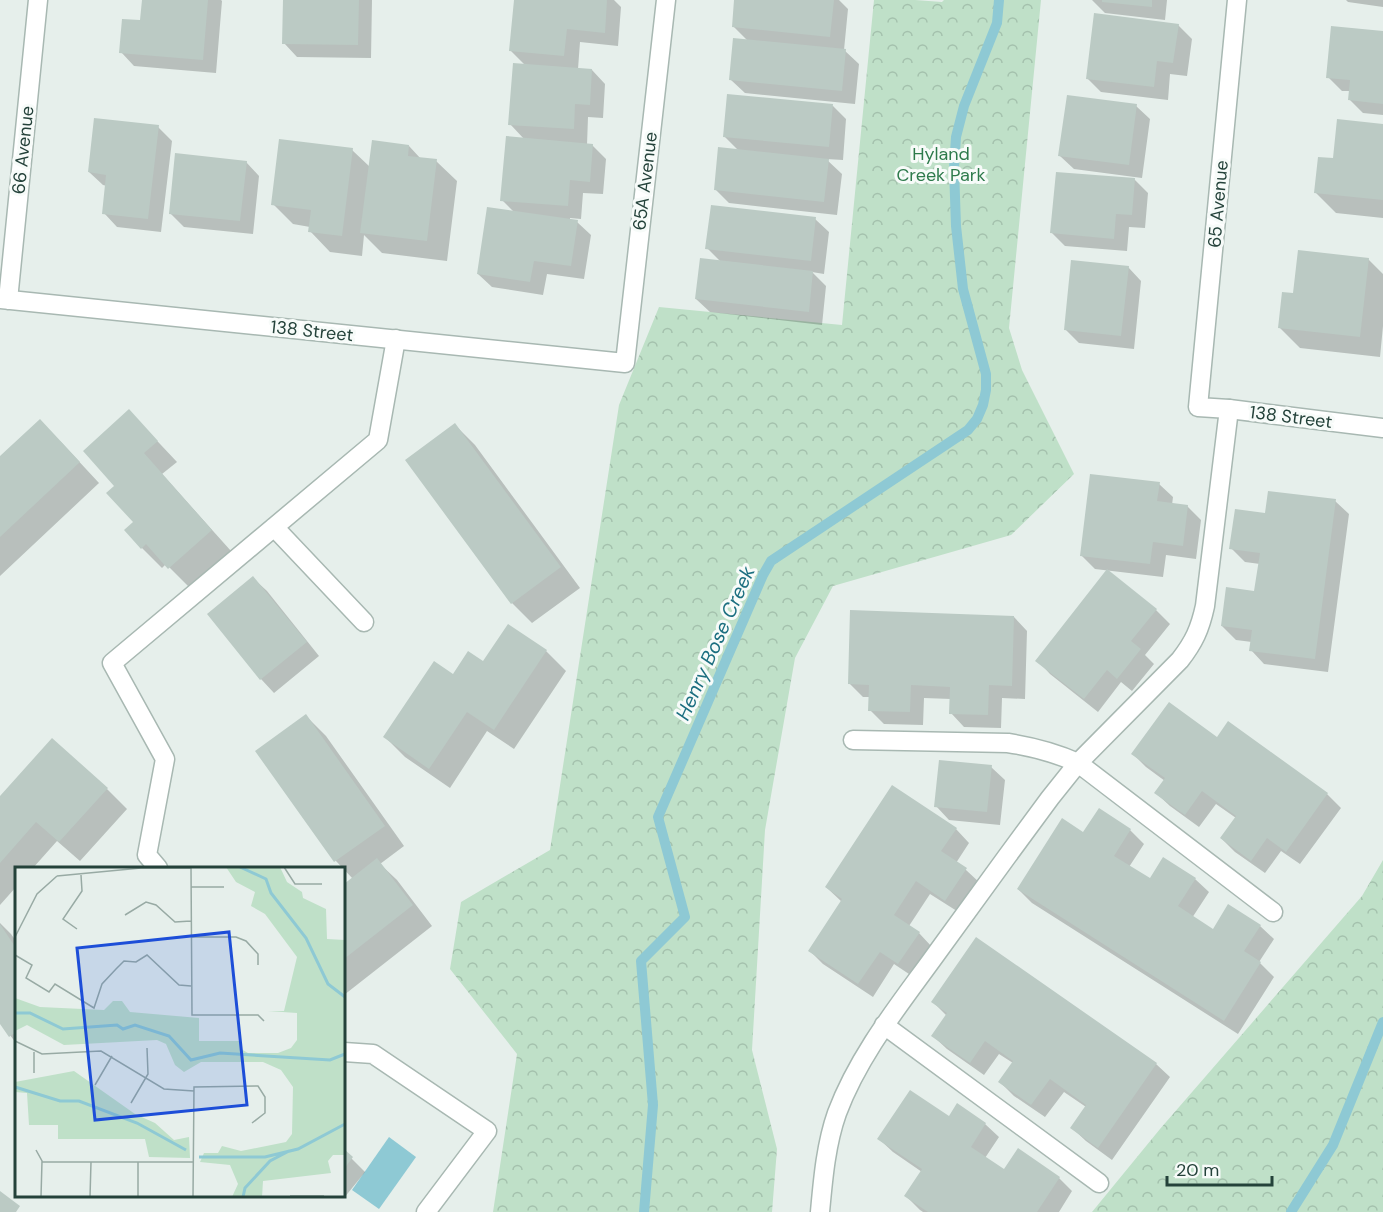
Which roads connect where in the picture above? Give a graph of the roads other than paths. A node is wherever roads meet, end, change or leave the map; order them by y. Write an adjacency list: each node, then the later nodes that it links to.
1 (38, 0): 4 (street, 66 Avenue)
2 (666, 0): 6 (street, 65A Avenue)
3 (1237, 0): 7 (street, 65 Avenue)
4 (4, 300): 5 (street, 138 Street)
5 (396, 339): 6 (street, 138 Street); 10 (street)
6 (624, 363)
7 (1198, 407): 8 (street, 138 Street)
8 (1229, 409): 9 (street, 138 Street); 13 (street)
9 (1383, 428)
10 (274, 527): 11 (street); 14 (street)
11 (364, 622)
12 (853, 740): 13 (street)
13 (1078, 764): 15 (street); 16 (street)
14 (157, 867)
15 (1273, 912)
16 (884, 1025): 18 (street); 20 (street)
17 (345, 1052): 19 (street)
18 (1099, 1183)
19 (426, 1212)
20 (820, 1212)

